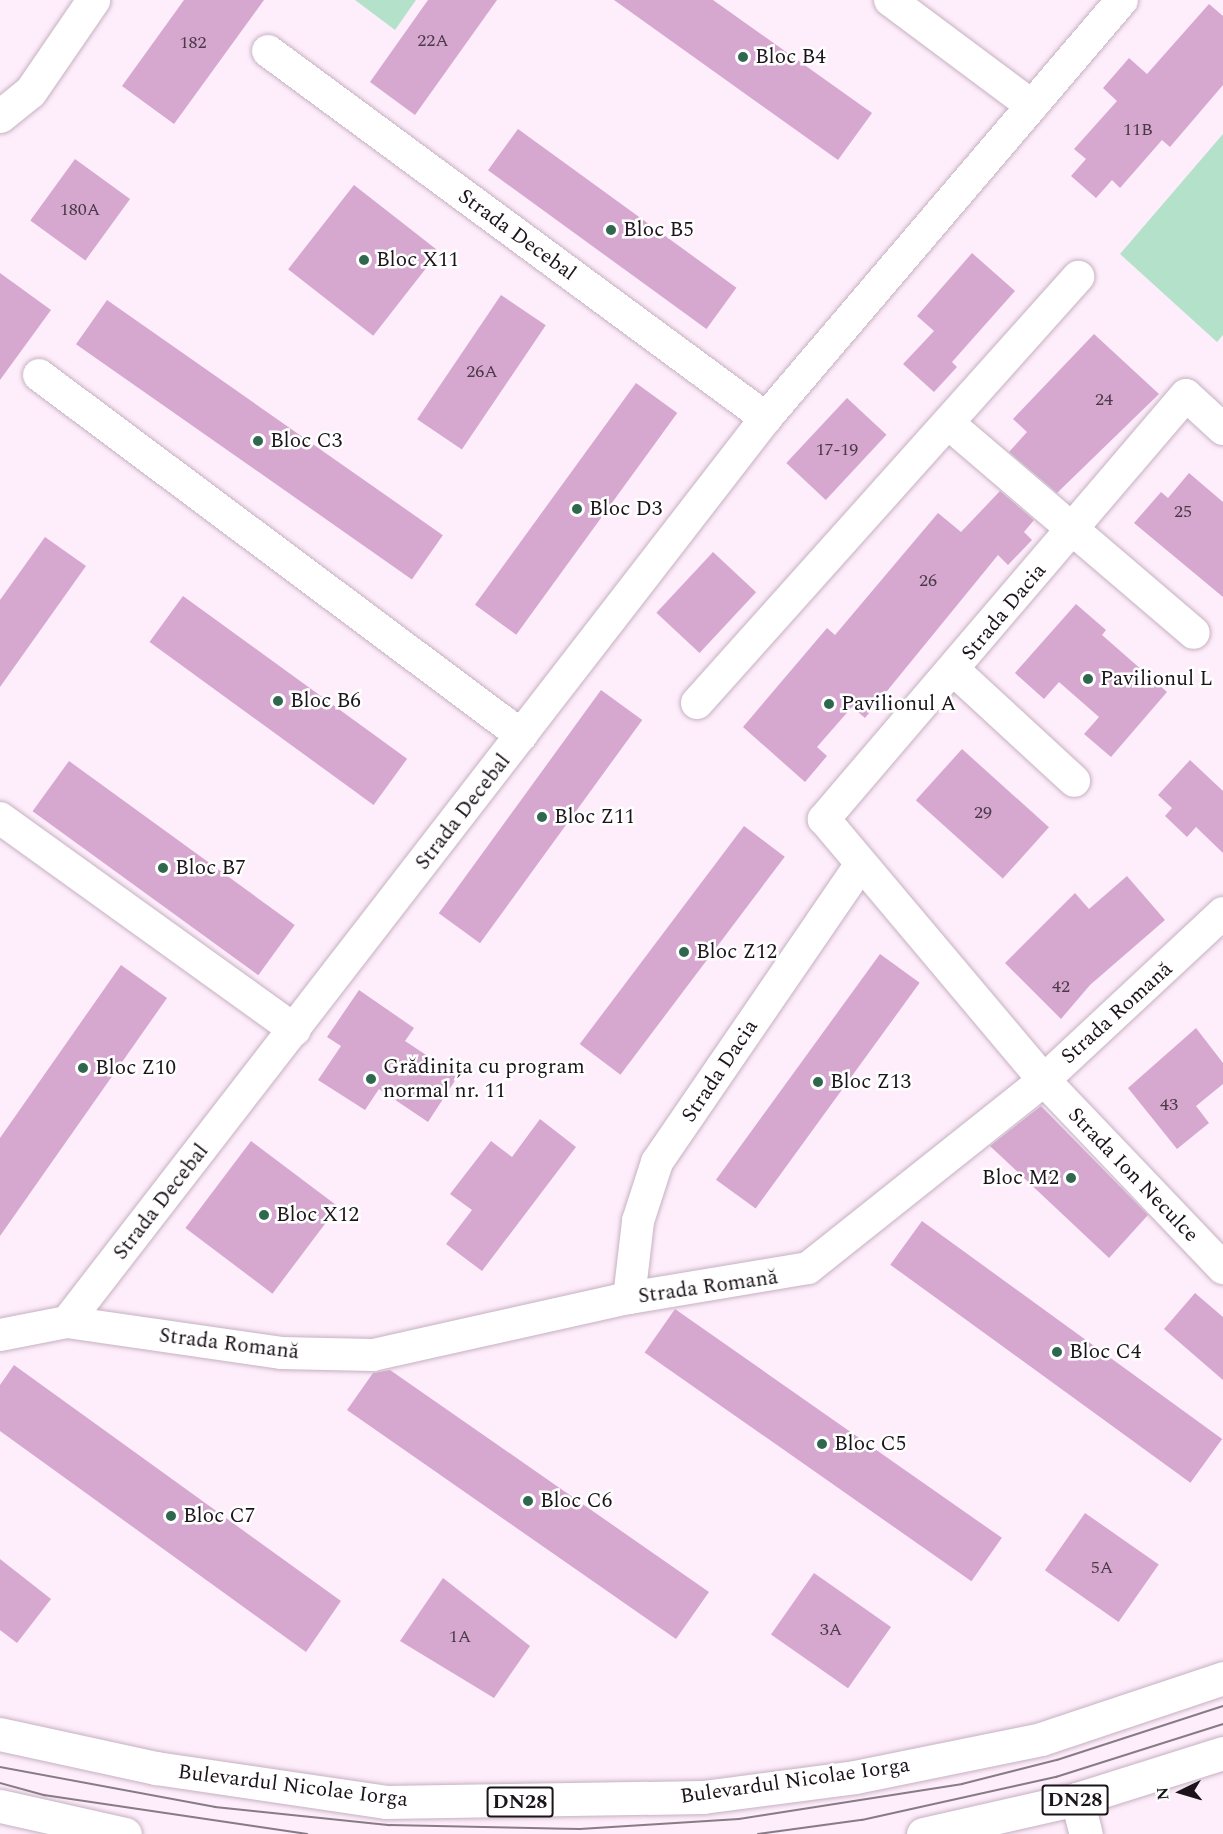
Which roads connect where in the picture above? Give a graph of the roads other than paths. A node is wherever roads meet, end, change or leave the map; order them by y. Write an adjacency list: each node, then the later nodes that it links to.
1 (93, 0): 6 (main road)
2 (890, 0): 5 (street)
3 (1122, 0): 5 (street, Strada Decebal)
4 (268, 51): 9 (street, Strada Decebal)
5 (1032, 106): 9 (street, Strada Decebal)
6 (0, 116)
7 (1078, 277): 10 (street)
8 (39, 375): 16 (street, Strada Decebal)
9 (766, 418): 16 (street, Strada Decebal)
10 (948, 423): 12 (street); 15 (street)
11 (1223, 429): 12 (street, Strada Dacia)
12 (1072, 529): 13 (street); 14 (street, Strada Dacia)
13 (1194, 633)
14 (955, 671): 17 (street); 19 (street, Strada Dacia)
15 (697, 703)
16 (521, 735): 21 (street, Strada Decebal)
17 (1074, 782)
18 (0, 818): 21 (street)
19 (861, 864): 22 (street, Strada Dacia); 24 (street, Strada Dacia)
20 (1223, 913): 22 (street, Strada Romană)
21 (295, 1030): 25 (street, Strada Decebal)
22 (1044, 1080): 23 (street, Strada Ion Neculce); 24 (street, Strada Romană)
23 (1223, 1268)
24 (629, 1298): 25 (street, Strada Romană)
25 (67, 1323): 26 (street)
26 (1, 1337)
27 (1223, 1678): 28 (main road, Bulevardul Nicolae Iorga / DN28)
28 (0, 1734)
29 (1223, 1753): 30 (main road, DN28)
30 (1077, 1799): 33 (main road, DN28); 34 (main road)
31 (0, 1806): 32 (main road)
32 (125, 1834)
33 (923, 1834)
34 (1086, 1834)

